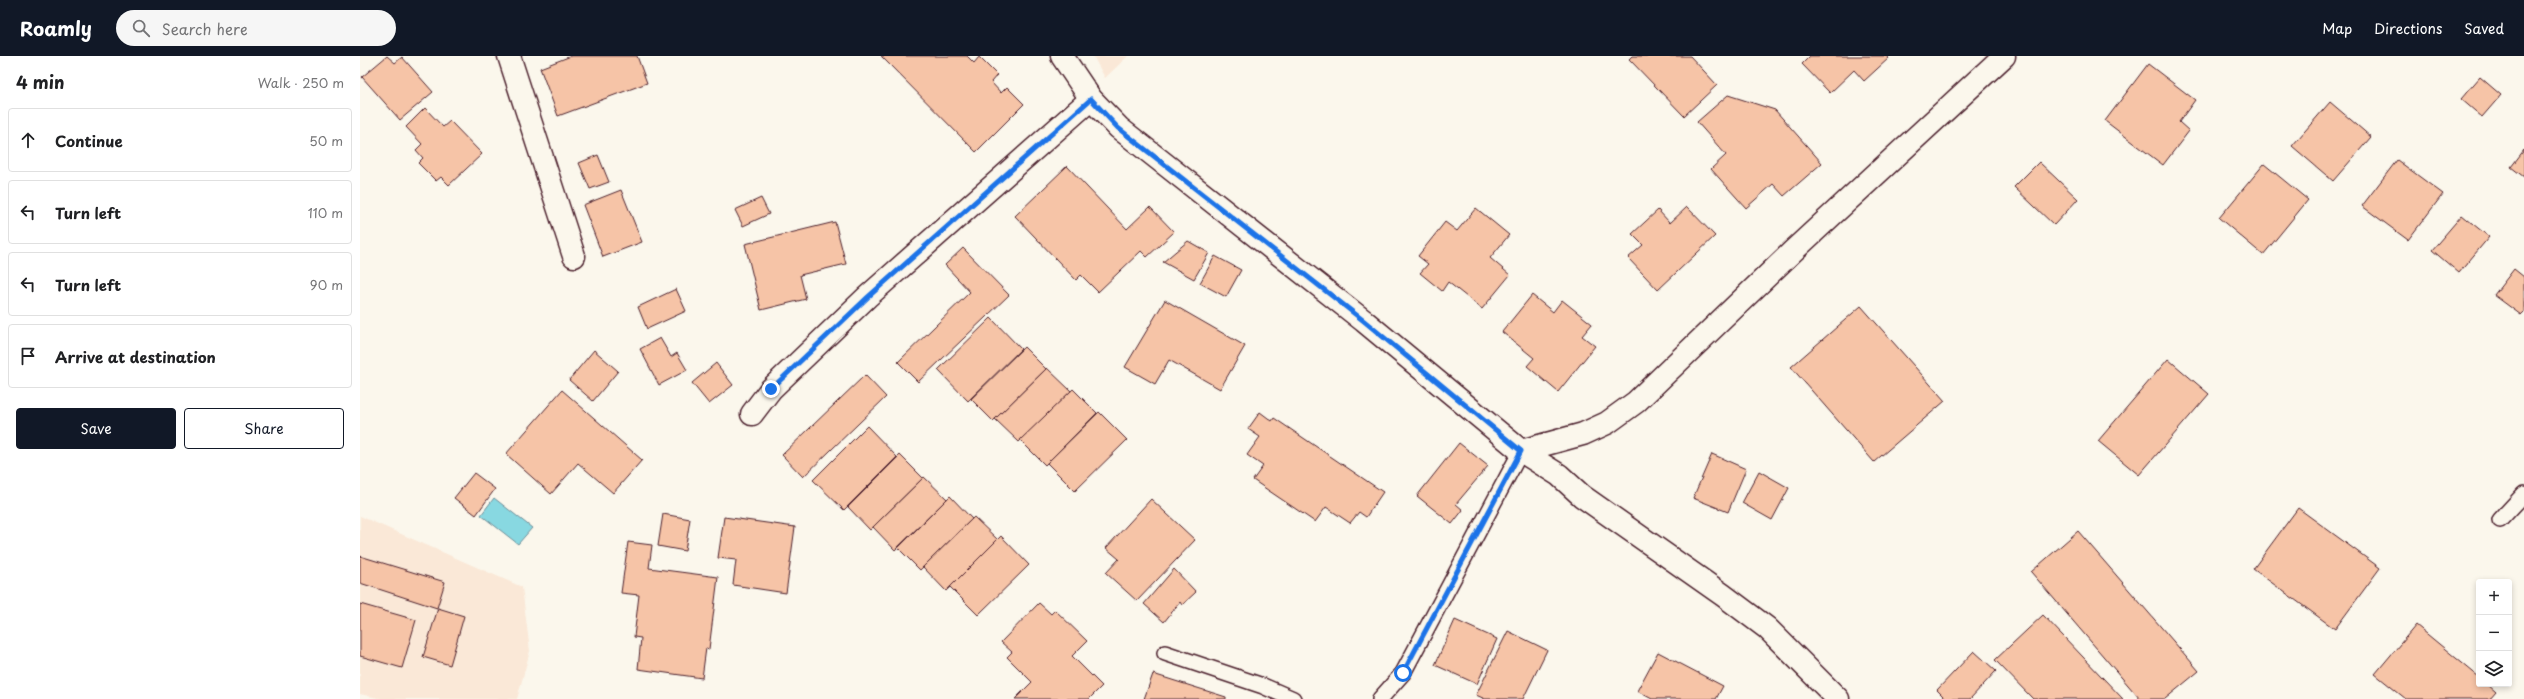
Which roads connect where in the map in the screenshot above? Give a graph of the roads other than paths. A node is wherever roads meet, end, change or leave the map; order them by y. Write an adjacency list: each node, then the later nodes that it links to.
1 (509, 56): 5 (street)
2 (1062, 56): 4 (street)
3 (2004, 56): 7 (street)
4 (1091, 99): 6 (street); 7 (street)
5 (574, 256)
6 (752, 414)
7 (1521, 451): 12 (lane); 13 (street)
8 (2524, 494): 9 (lane)
9 (2500, 520)
10 (1165, 653): 11 (lane)
11 (1293, 699)
12 (1380, 699)
13 (1838, 699)

